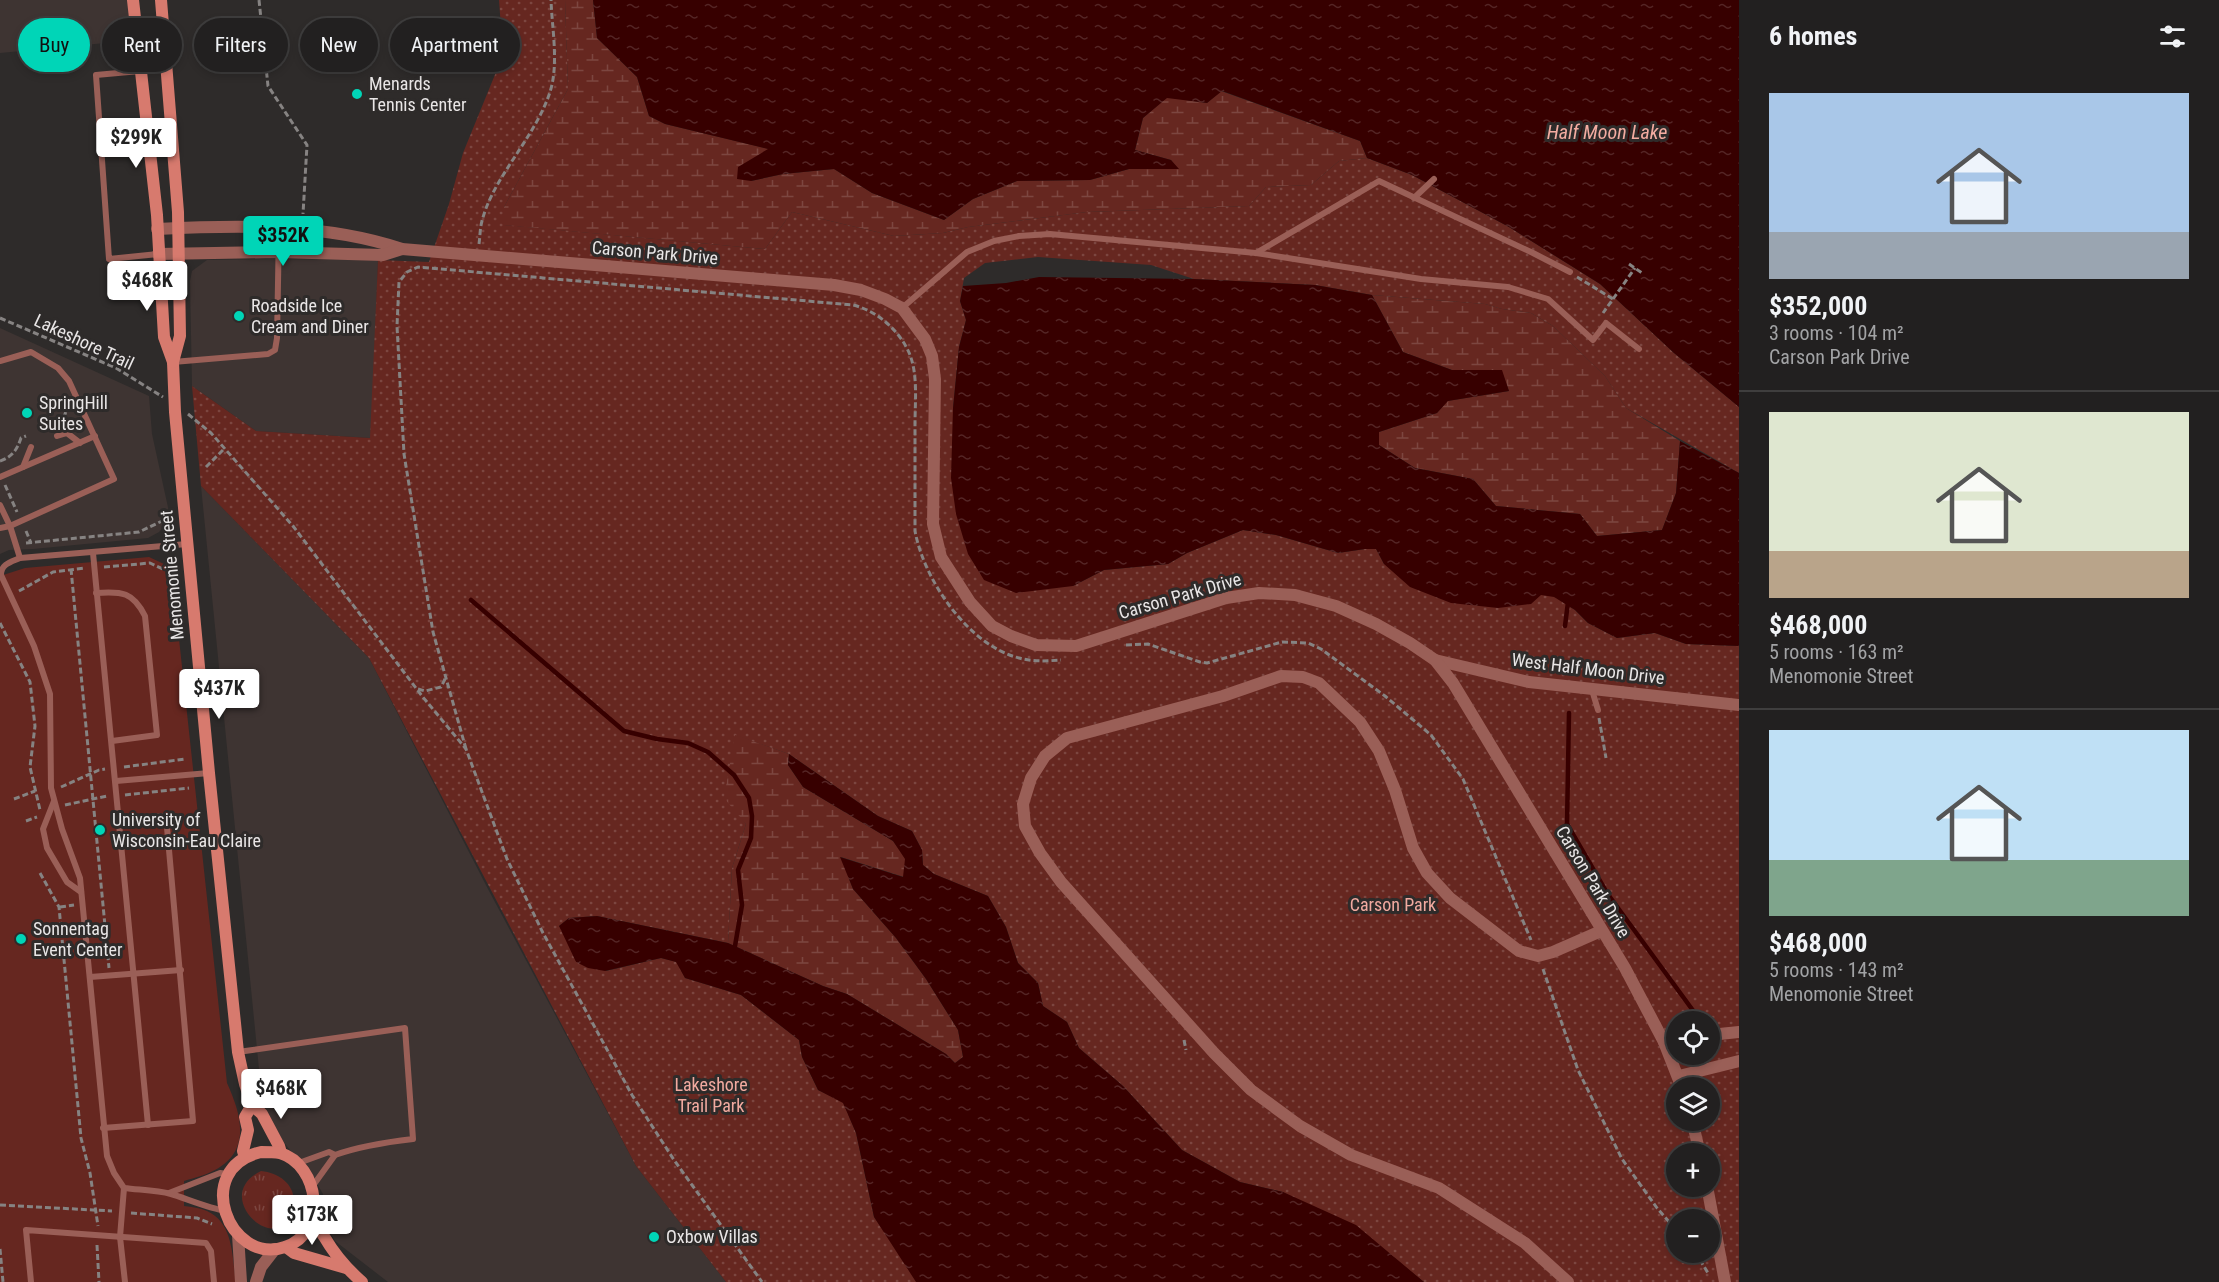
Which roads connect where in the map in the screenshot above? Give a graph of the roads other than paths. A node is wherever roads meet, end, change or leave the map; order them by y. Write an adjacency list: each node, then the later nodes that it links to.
1 (133, 0): 3 (main road, Menomonie Street)
2 (160, 0): 7 (main road, Menomonie Street)
3 (135, 18)
4 (140, 72): 9 (main road, Menomonie Street); 14 (lane)
5 (1434, 179): 6 (lane)
6 (1414, 198): 13 (lane); 15 (lane)
7 (178, 228): 8 (street, Carson Park Drive); 9 (street, Carson Park Drive); 12 (main road, Menomonie Street)
8 (279, 228): 10 (street, Carson Park Drive); 11 (lane)
9 (157, 229): 14 (main road, Menomonie Street)
10 (402, 249): 11 (street, Carson Park Drive); 16 (street, Carson Park Drive)
11 (277, 252): 12 (street, Carson Park Drive); 19 (lane)
12 (178, 253): 14 (street, Carson Park Drive); 19 (main road, Menomonie Street)
13 (1256, 253): 16 (lane); 17 (lane)
14 (158, 254): 19 (main road, Menomonie Street)
15 (1570, 272)
16 (902, 308): 34 (street, Carson Park Drive)
17 (1639, 348)
18 (0, 361): 21 (lane)
19 (173, 362): 29 (main road, Menomonie Street)
20 (57, 436): 22 (lane)
21 (94, 436): 22 (lane); 27 (lane)
22 (80, 443): 24 (lane)
23 (31, 447): 24 (lane)
24 (23, 466): 25 (lane)
25 (0, 477)
26 (0, 505): 27 (lane)
27 (10, 526): 28 (lane); 31 (lane)
28 (0, 528)
29 (188, 544): 30 (lane); 39 (main road, Menomonie Street)
30 (93, 553): 31 (lane); 33 (lane)
31 (20, 558): 32 (lane)
32 (1, 570): 41 (lane)
33 (96, 593): 38 (lane); 38 (lane)
34 (1435, 660): 35 (street, West Half Moon Drive); 44 (street, Carson Park Drive)
35 (1592, 690): 36 (street, West Half Moon Drive); 37 (lane)
36 (1739, 705)
37 (1598, 710)
38 (112, 741): 40 (lane)
39 (209, 773): 40 (lane); 51 (main road, Menomonie Street)
40 (116, 781): 42 (lane)
41 (54, 801): 43 (lane); 43 (lane)
42 (119, 819): 45 (lane); 46 (lane)
43 (81, 892): 47 (lane)
44 (1601, 930): 49 (street, Carson Park Drive); 78 (street)
45 (181, 970): 46 (lane); 55 (lane)
46 (134, 972): 47 (lane); 55 (lane)
47 (90, 977): 56 (lane)
48 (1739, 1032): 50 (street)
49 (1666, 1033)
50 (1720, 1034)
51 (238, 1052): 54 (main road, Menomonie Street); 58 (lane)
52 (1739, 1061): 53 (street)
53 (1695, 1077)
54 (252, 1105): 57 (main road, Menomonie Street); 59 (main road, Menomonie Street)
55 (148, 1125): 56 (lane)
56 (103, 1128): 63 (lane)
57 (281, 1153): 59 (main road); 60 (main road)
58 (335, 1155): 60 (lane); 62 (lane)
59 (245, 1157): 61 (main road)
60 (296, 1164): 62 (main road)
61 (228, 1174): 64 (lane); 66 (main road)
62 (312, 1187): 67 (main road)
63 (124, 1188): 64 (lane); 69 (lane)
64 (168, 1193): 66 (lane)
65 (1709, 1197): 79 (street)
66 (224, 1210): 68 (main road)
67 (312, 1219): 70 (main road); 71 (main road)
68 (238, 1235): 70 (main road); 75 (street)
69 (120, 1237): 72 (lane); 73 (lane); 74 (lane)
70 (280, 1248): 71 (main road); 76 (street)
71 (346, 1268): 77 (main road)
72 (31, 1282)
73 (125, 1282)
74 (214, 1282)
75 (241, 1282)
76 (256, 1282)
77 (362, 1282)
78 (1568, 1282)
79 (1725, 1282)

